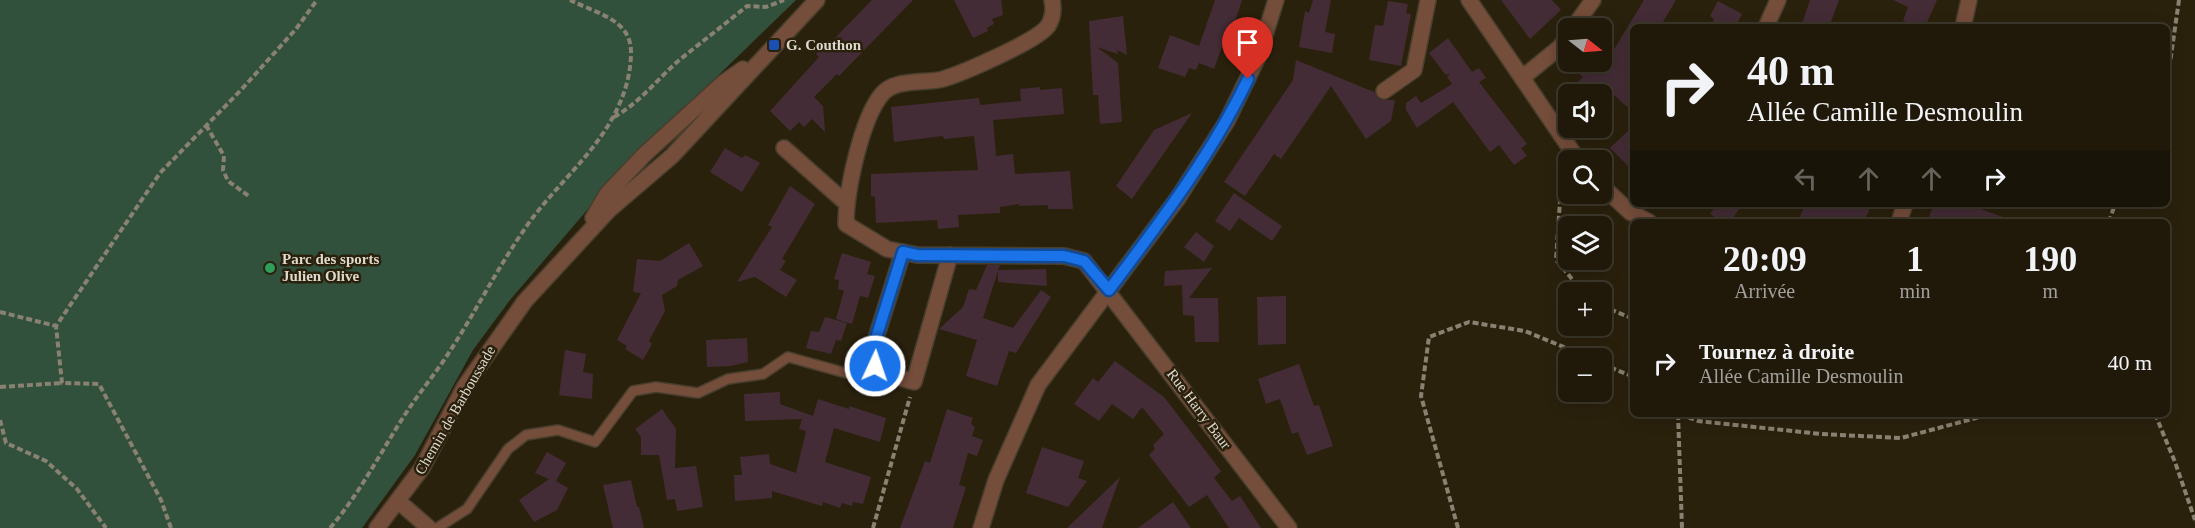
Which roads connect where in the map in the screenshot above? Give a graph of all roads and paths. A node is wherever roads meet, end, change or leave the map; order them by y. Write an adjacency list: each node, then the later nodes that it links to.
1 (317, 0): 22 (path)
2 (570, 0): 21 (path)
3 (784, 0): 21 (path)
4 (817, 0): 17 (street, Chemin de Barboussade)
5 (1052, 0): 29 (street)
6 (1276, 0): 38 (street)
7 (1428, 0): 20 (street)
8 (1469, 0): 19 (street)
9 (1593, 0): 13 (street)
10 (1778, 0): 14 (street)
11 (1969, 0): 15 (street)
12 (2179, 0): 18 (path)
13 (1580, 18)
14 (1767, 24)
15 (1964, 24)
16 (1558, 49): 19 (street)
17 (764, 55): 25 (street, Chemin de Barboussade); 26 (street, Chemin de Barboussade)
18 (2170, 63)
19 (1522, 78): 24 (street)
20 (1384, 91)
21 (613, 117): 59 (path)
22 (206, 125): 28 (path); 42 (path)
23 (784, 148): 29 (street)
24 (1571, 150)
25 (639, 160): 26 (street); 34 (street, Chemin de Barboussade)
26 (645, 179): 34 (street, Chemin de Barboussade)
27 (1612, 193): 31 (street)
28 (250, 197)
29 (846, 203): 35 (street, Rue Harry Baur)
30 (1560, 204): 37 (path)
31 (1630, 206)
32 (1633, 208): 33 (street)
33 (1646, 219)
34 (581, 239): 55 (street, Chemin de Barboussade)
35 (903, 252): 36 (street, Rue Harry Baur); 44 (street)
36 (950, 255): 38 (street, Rue Harry Baur); 47 (street)
37 (1574, 282)
38 (1109, 290): 64 (street); 65 (street, Rue Harry Baur)
39 (1612, 310): 41 (path)
40 (0, 312): 42 (path)
41 (1630, 317)
42 (56, 326): 48 (path)
43 (1566, 348): 66 (path)
44 (875, 366): 47 (street); 62 (lane)
45 (1612, 368): 46 (path)
46 (1630, 375)
47 (914, 382): 63 (path)
48 (62, 383): 49 (path); 58 (path)
49 (0, 387)
50 (1679, 417): 67 (path)
51 (1687, 417): 52 (path)
52 (1980, 417)
53 (2156, 417): 56 (path)
54 (0, 420): 57 (path)
55 (398, 501): 60 (street, Chemin de Barboussade); 61 (street)
56 (2195, 520)
57 (106, 528)
58 (171, 528)
59 (330, 528)
60 (377, 528)
61 (429, 528)
62 (437, 528)
63 (873, 528)
64 (981, 528)
65 (1289, 528)
66 (1458, 528)
67 (1682, 528)

